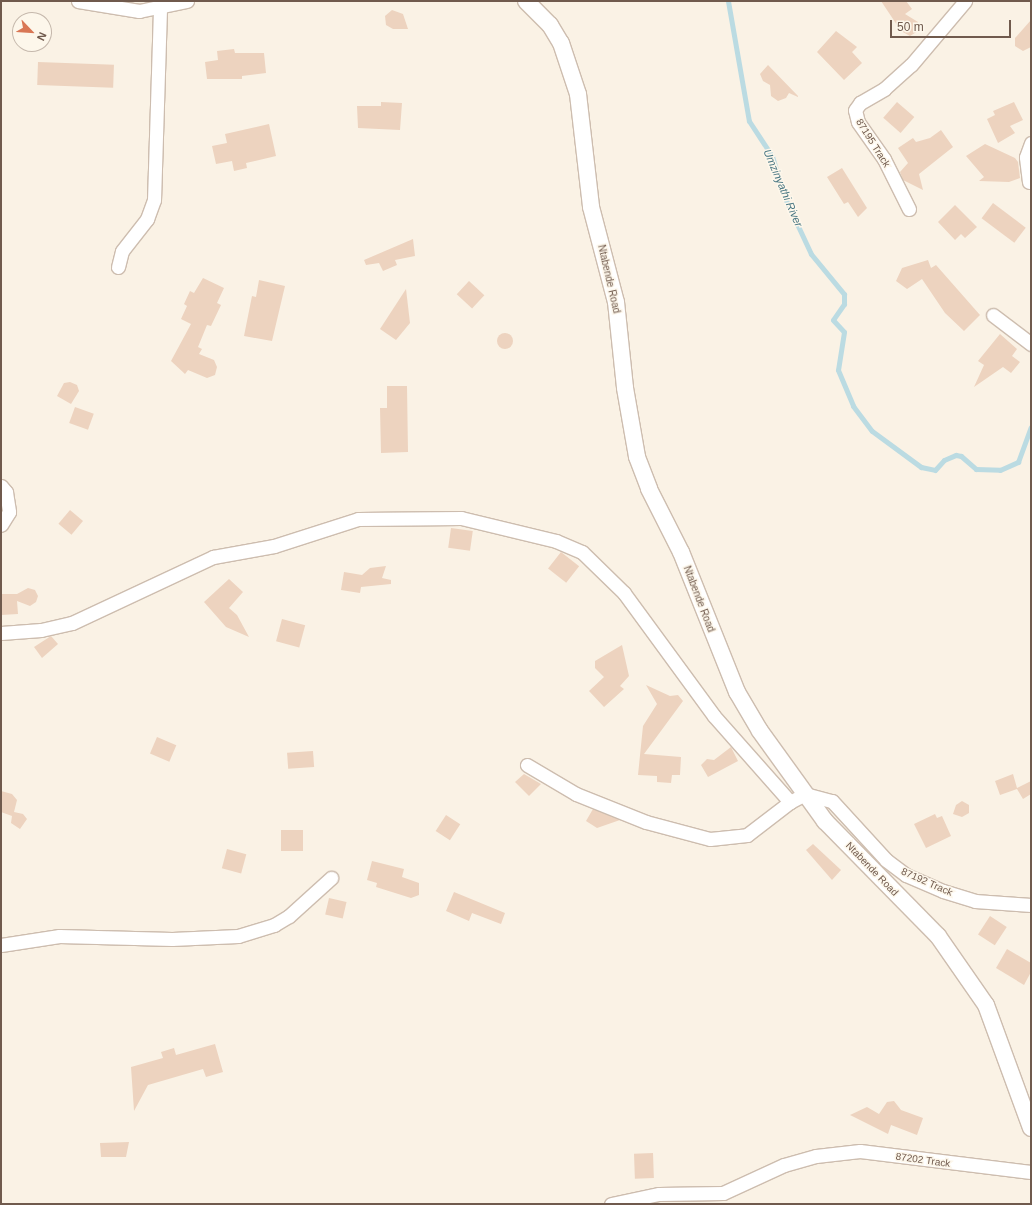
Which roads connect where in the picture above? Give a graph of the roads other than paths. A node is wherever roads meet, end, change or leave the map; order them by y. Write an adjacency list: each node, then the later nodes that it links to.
1 (78, 1): 5 (street)
2 (187, 1): 5 (street)
3 (526, 1): 16 (street, Ntabende Road)
4 (965, 1): 8 (street, 87195 Track)
5 (160, 7): 9 (street)
6 (1031, 143): 7 (street)
7 (1029, 182)
8 (909, 209)
9 (118, 267)
10 (993, 315): 11 (street)
11 (1031, 344)
12 (1, 486): 13 (street)
13 (1, 525)
14 (1, 633): 17 (street)
15 (527, 765): 17 (street)
16 (805, 794): 17 (street); 19 (street, 87192 Track); 21 (street, Ntabende Road)
17 (790, 802)
18 (331, 878): 20 (street)
19 (1031, 905)
20 (1, 945)
21 (1031, 1128)
22 (1031, 1172): 23 (street, 87202 Track)
23 (612, 1204)

